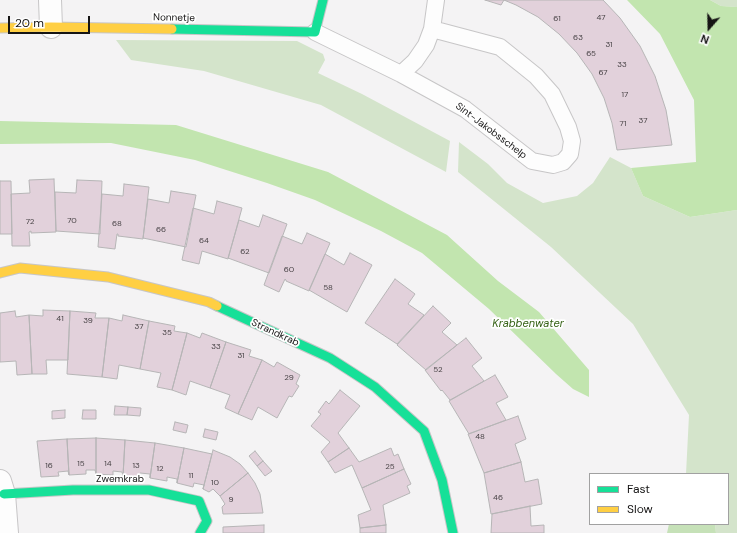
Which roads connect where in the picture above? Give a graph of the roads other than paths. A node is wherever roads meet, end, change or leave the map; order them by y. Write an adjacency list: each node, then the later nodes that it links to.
1 (50, 0): 4 (street)
2 (323, 0): 7 (street)
3 (436, 0): 6 (lane)
4 (51, 27): 5 (street, Nonnetje); 7 (street, Nonnetje)
5 (0, 28)
6 (432, 29): 8 (lane); 8 (lane, Sint-Jakobsschelp)
7 (315, 32): 8 (lane, Sint-Jakobsschelp)
8 (401, 74)
9 (0, 273): 13 (street, Strandkrab)
10 (2, 487): 11 (street); 12 (street, Zwemkrab)
11 (6, 533)
12 (200, 533)
13 (453, 533)

